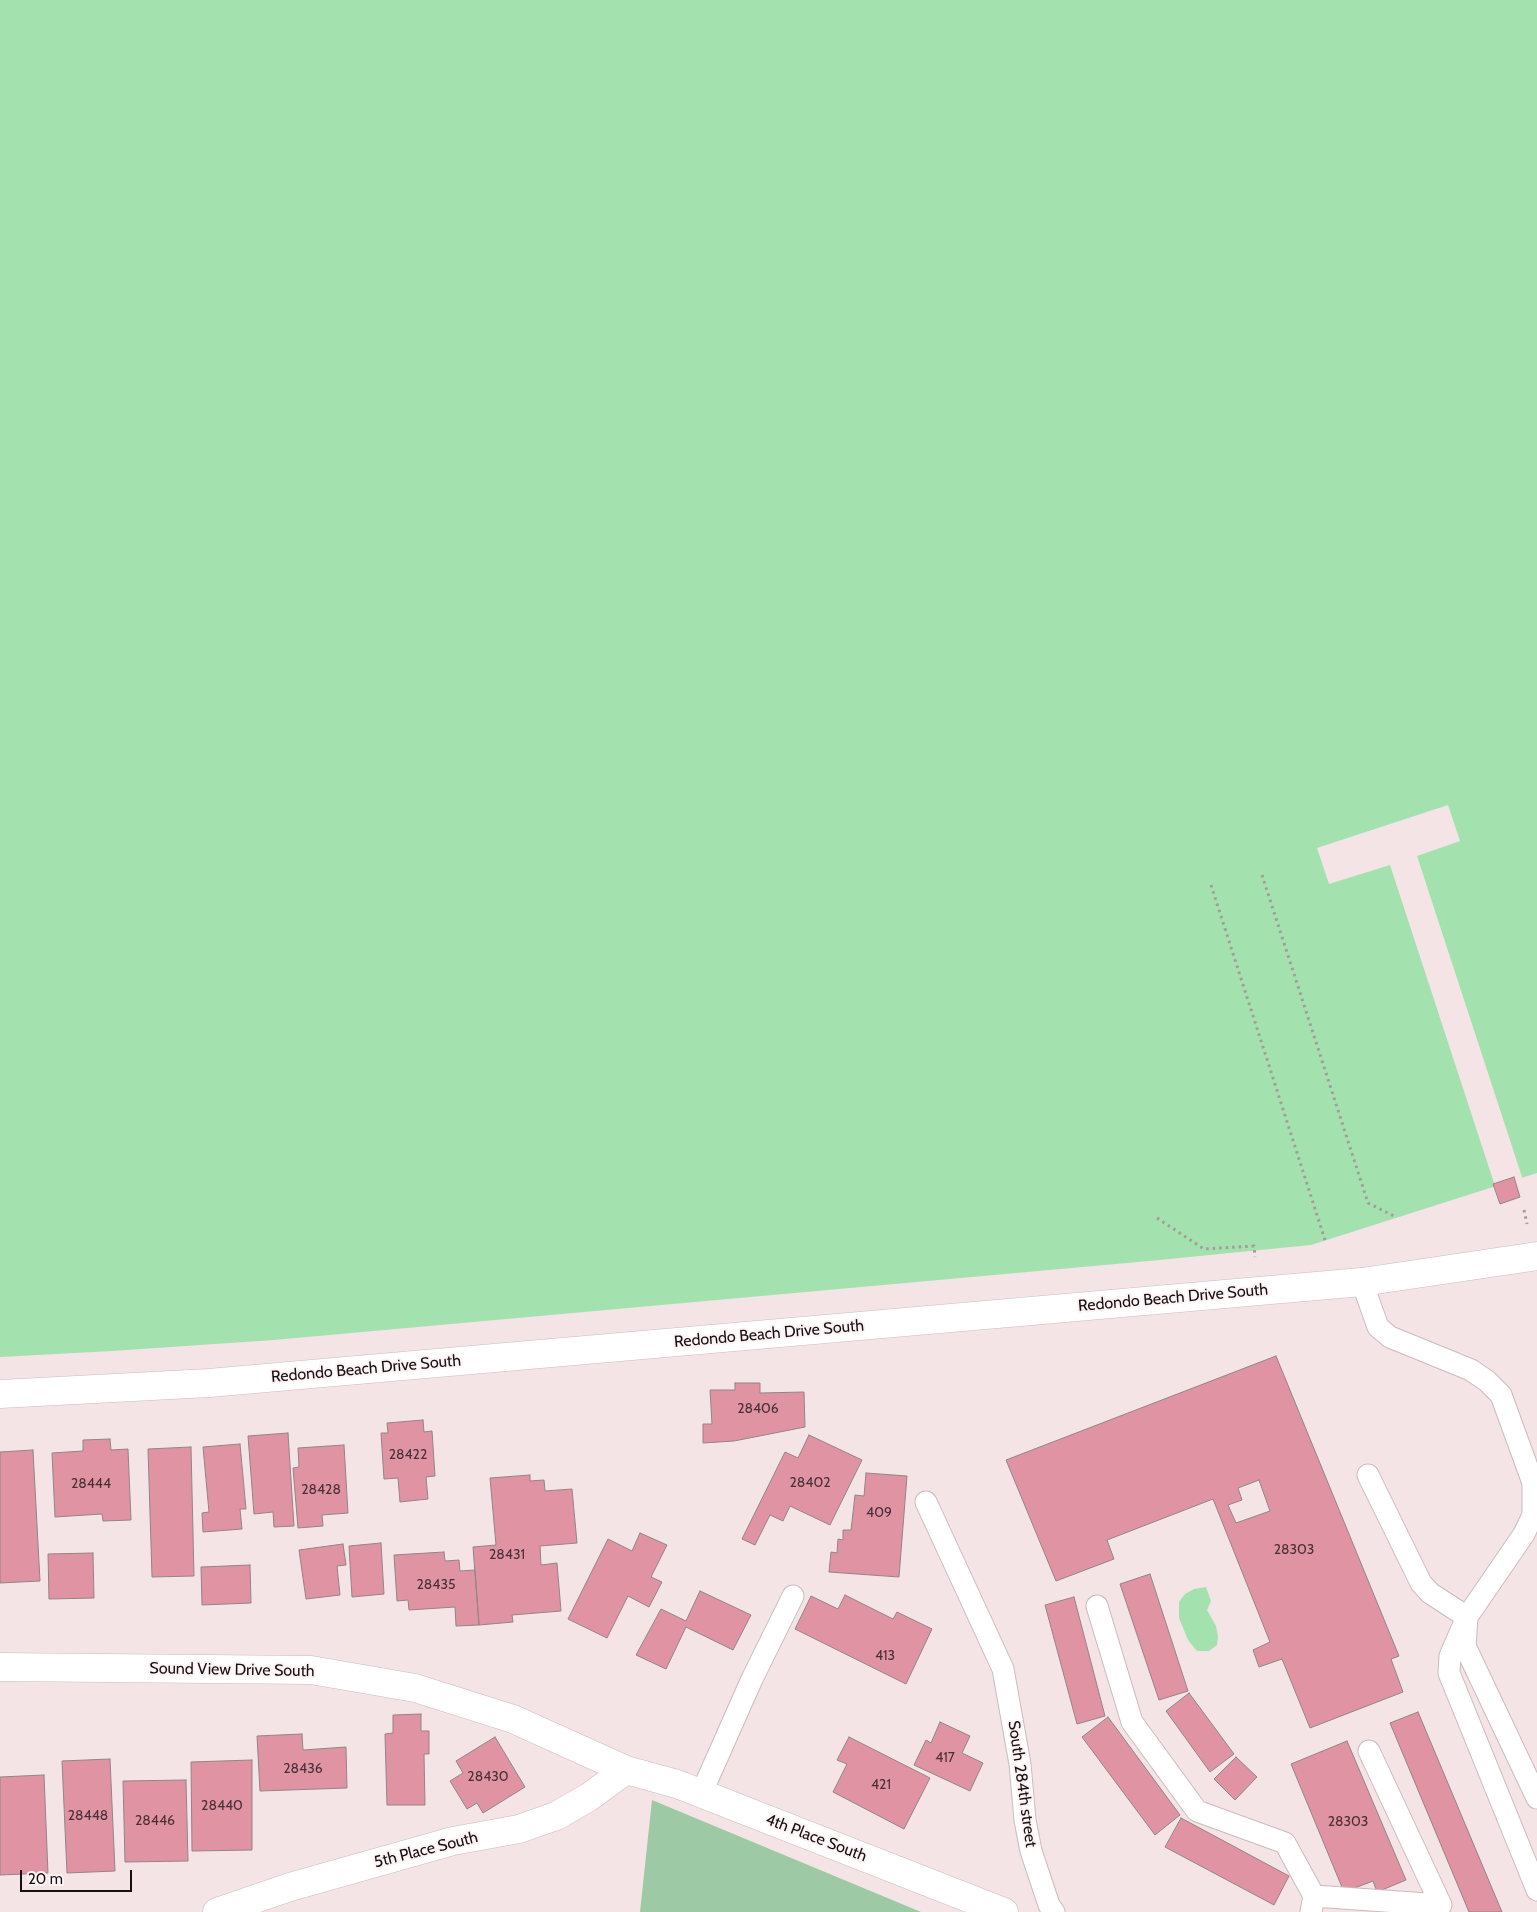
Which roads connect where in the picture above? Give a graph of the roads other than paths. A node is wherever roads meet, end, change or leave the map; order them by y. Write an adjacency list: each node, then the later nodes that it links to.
1 (1537, 1256): 2 (street, Redondo Beach Drive South)
2 (1362, 1282): 3 (street, Redondo Beach Drive South); 6 (lane)
3 (0, 1394)
4 (1368, 1475): 9 (lane)
5 (926, 1502): 19 (lane, South 284th street)
6 (1531, 1535): 9 (lane)
7 (793, 1596): 13 (lane)
8 (1096, 1606): 16 (lane)
9 (1467, 1617): 14 (lane); 15 (lane)
10 (0, 1667): 12 (street, Sound View Drive South)
11 (1369, 1751): 16 (lane)
12 (626, 1770): 13 (street, 4th Place South); 17 (street, 5th Place South)
13 (701, 1794): 18 (street, 4th Place South)
14 (1537, 1798)
15 (1537, 1890)
16 (1312, 1904)
17 (217, 1912)
18 (1004, 1912)
19 (1054, 1912)

